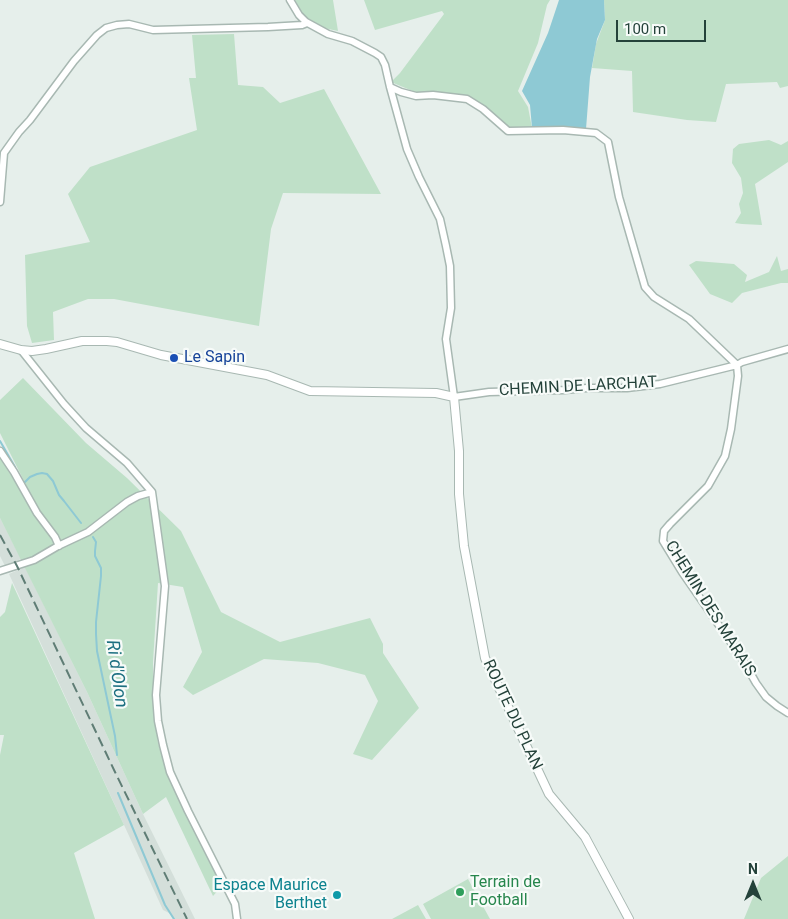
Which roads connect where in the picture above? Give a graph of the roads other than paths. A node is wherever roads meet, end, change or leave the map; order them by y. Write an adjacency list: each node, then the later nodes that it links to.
1 (290, 0): 2 (street)
2 (307, 23): 3 (street); 4 (street)
3 (390, 86): 8 (street); 9 (street)
4 (0, 202)
5 (0, 344): 6 (street)
6 (22, 350): 9 (street); 11 (street)
7 (788, 350): 8 (street, CHEMIN DE LARCHAT)
8 (737, 365): 9 (street, CHEMIN DE LARCHAT); 14 (street, CHEMIN DES MARAIS)
9 (454, 397): 16 (street, ROUTE DU PLAN)
10 (0, 450): 12 (street)
11 (152, 492): 12 (street); 15 (street)
12 (59, 546): 13 (street)
13 (0, 571)
14 (788, 713)
15 (237, 919)
16 (629, 919)

